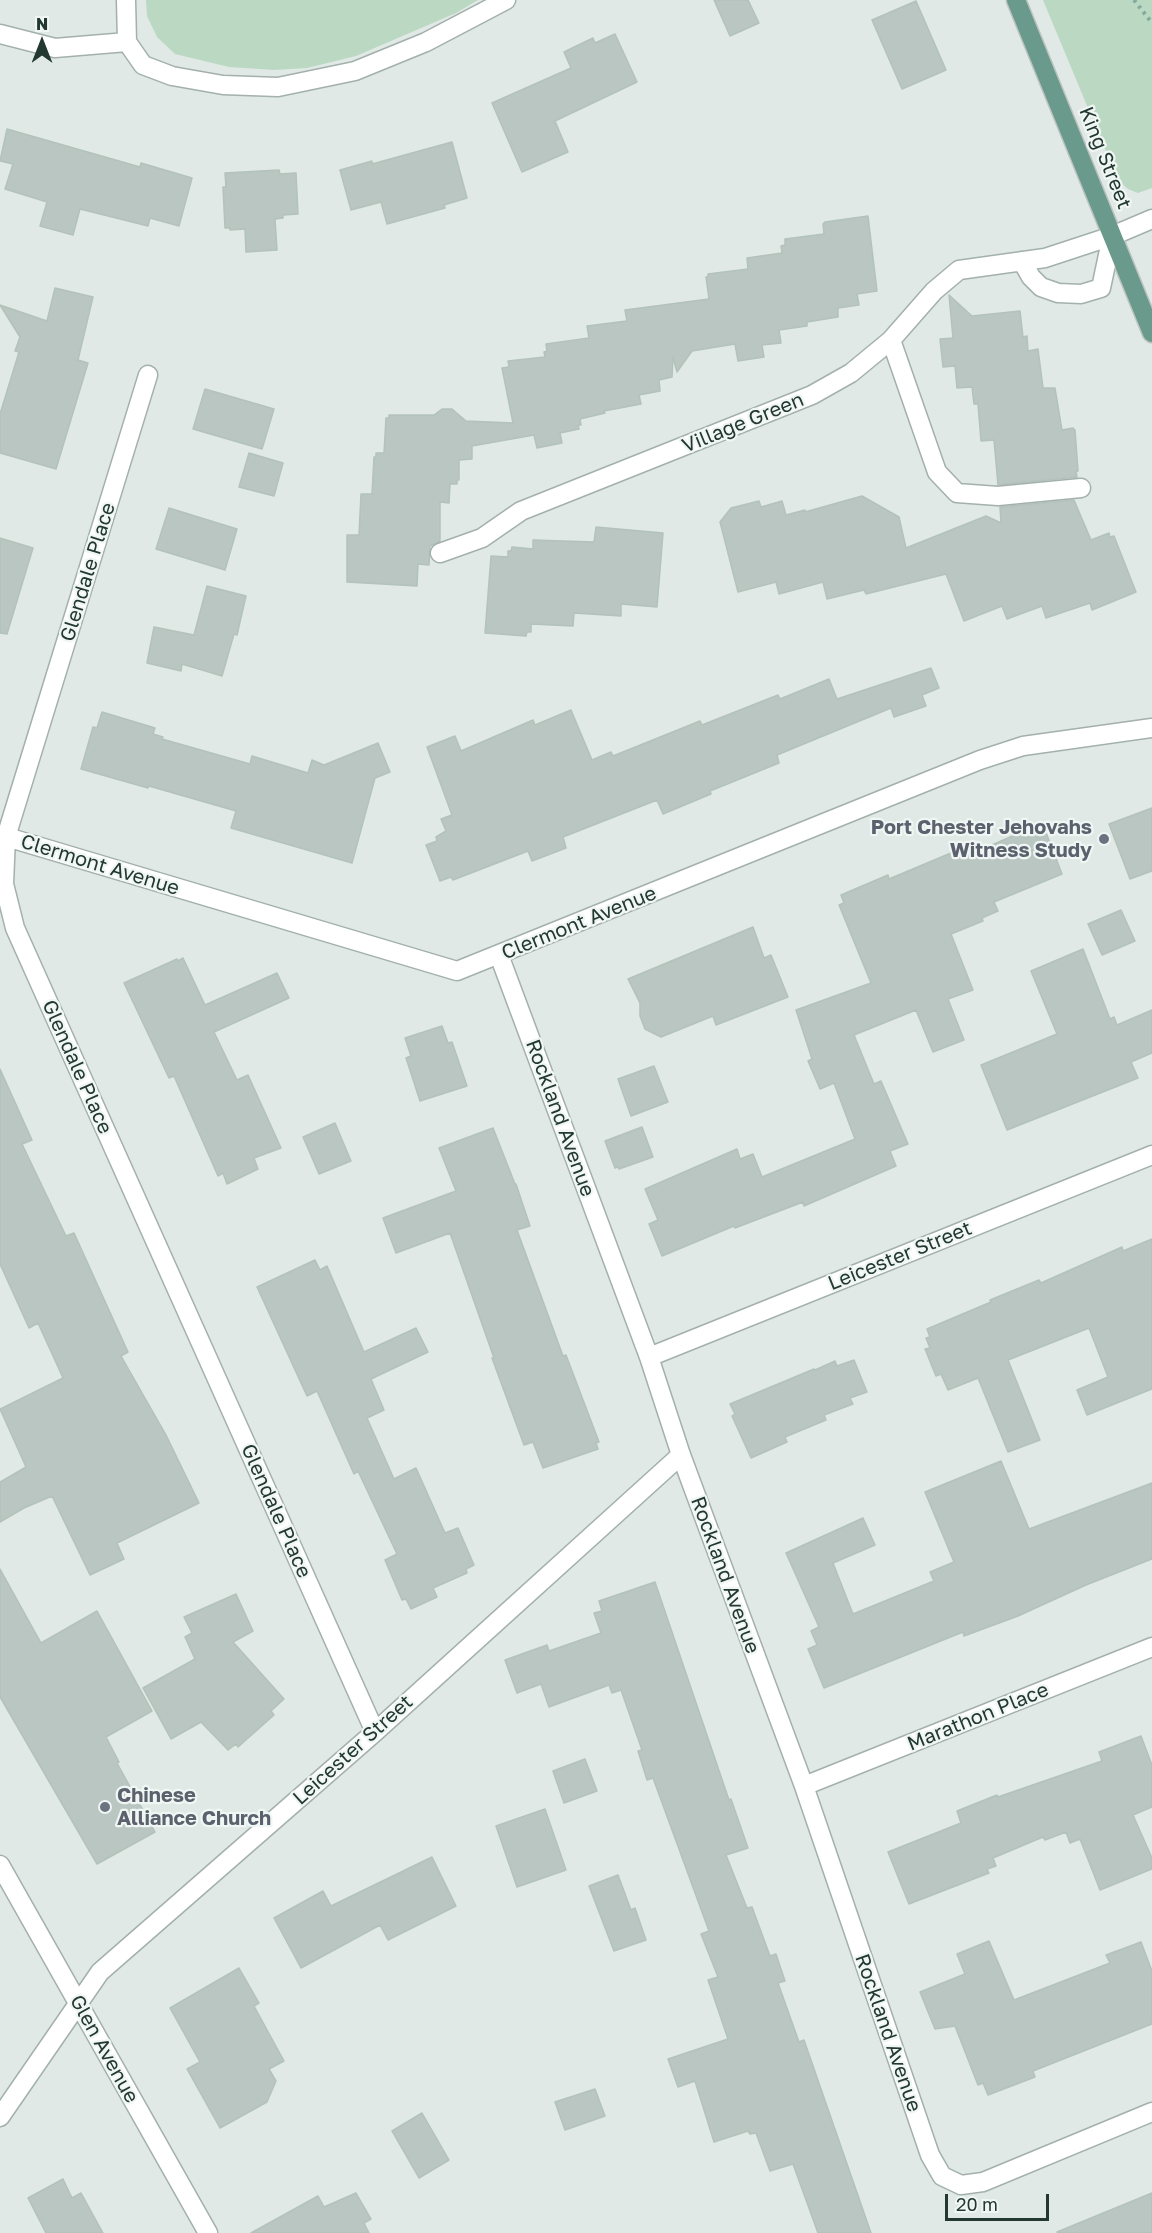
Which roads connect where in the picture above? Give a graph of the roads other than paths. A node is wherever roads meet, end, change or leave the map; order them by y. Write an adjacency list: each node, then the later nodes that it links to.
1 (126, 0): 5 (street)
2 (506, 0): 5 (street)
3 (1016, 0): 7 (main road, King Street)
4 (0, 34): 5 (street)
5 (127, 42)
6 (1152, 219): 7 (street, Village Green)
7 (1113, 236): 8 (street, Village Green); 8 (street); 9 (main road, King Street)
8 (1022, 261): 10 (street, Village Green)
9 (1152, 333)
10 (891, 340): 12 (street); 13 (street, Village Green)
11 (148, 375): 15 (street, Glendale Place)
12 (1081, 488)
13 (440, 554)
14 (1152, 728): 16 (street, Clermont Avenue)
15 (3, 836): 16 (street, Clermont Avenue); 21 (street, Glendale Place)
16 (499, 955): 18 (street, Rockland Avenue)
17 (1152, 1155): 18 (street, Leicester Street)
18 (649, 1357): 19 (street, Rockland Avenue)
19 (681, 1455): 21 (street, Leicester Street); 22 (street, Rockland Avenue)
20 (1152, 1647): 22 (street, Marathon Place)
21 (375, 1732): 24 (street, Leicester Street)
22 (804, 1786): 25 (street, Rockland Avenue)
23 (0, 1865): 24 (street, Glen Avenue)
24 (78, 2005): 26 (street, Leicester Street); 27 (street, Glen Avenue)
25 (1152, 2112)
26 (0, 2117)
27 (208, 2233)

